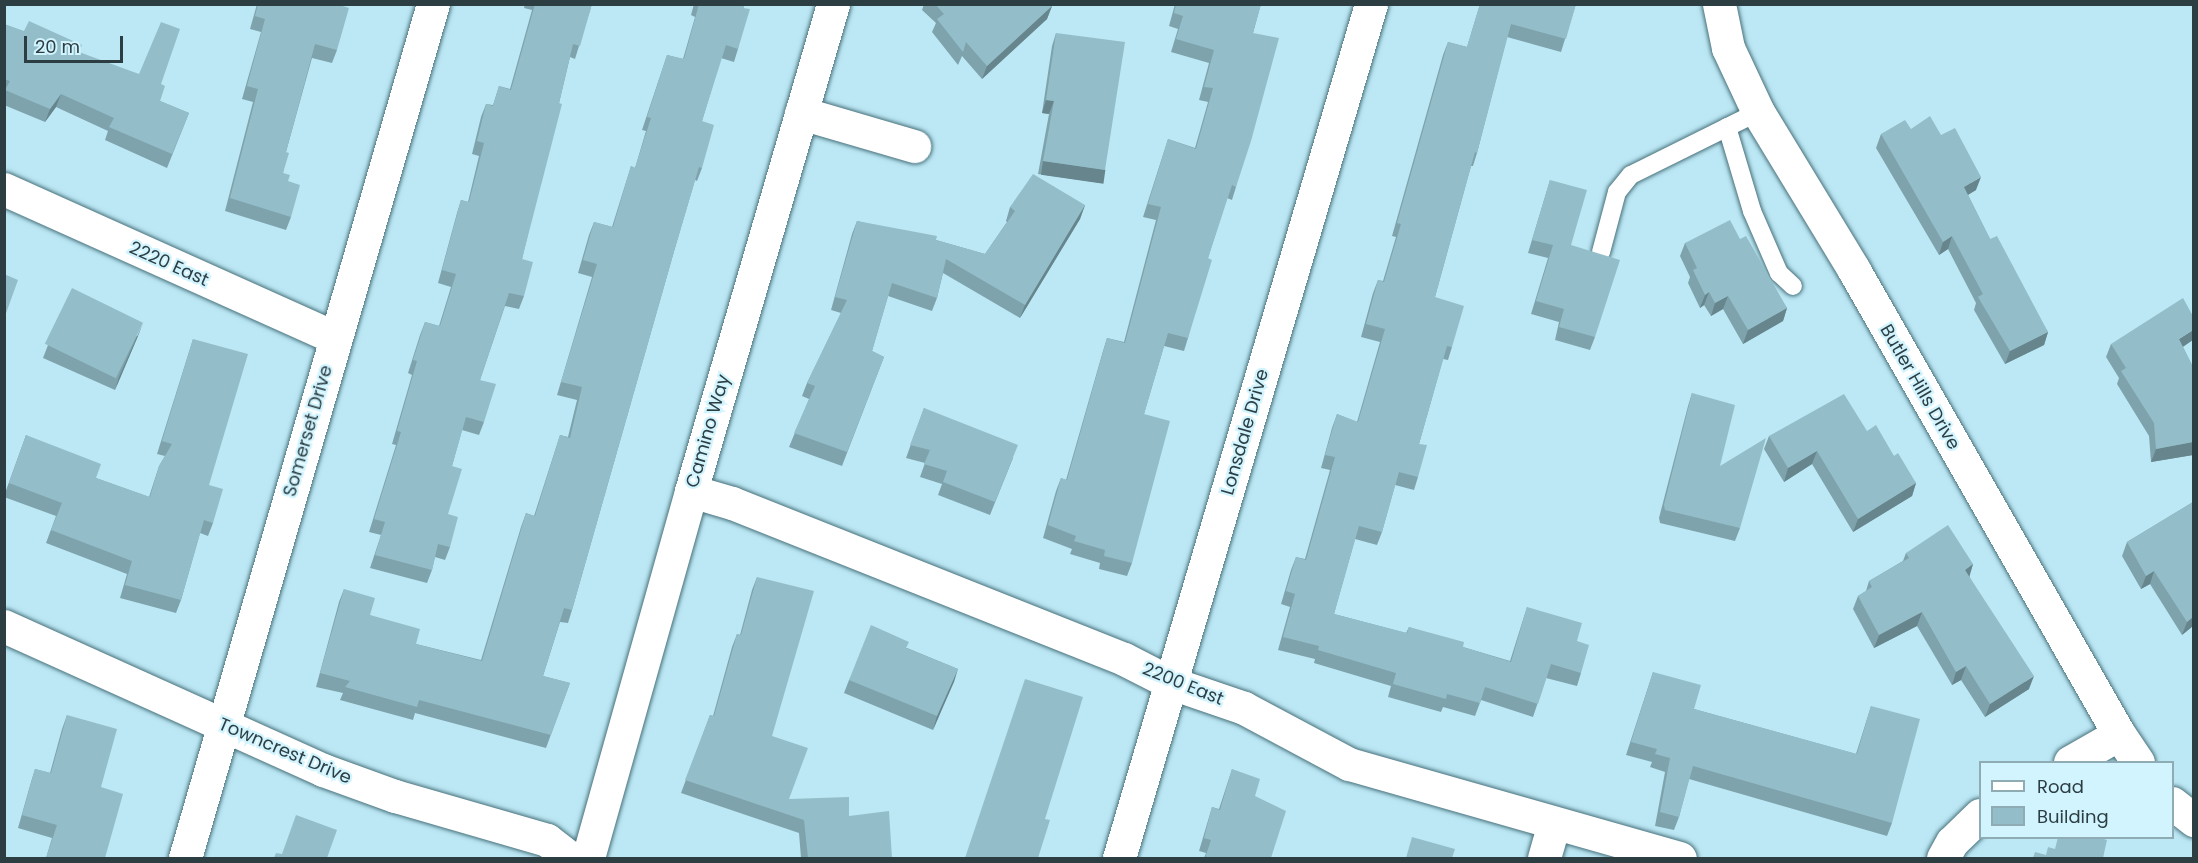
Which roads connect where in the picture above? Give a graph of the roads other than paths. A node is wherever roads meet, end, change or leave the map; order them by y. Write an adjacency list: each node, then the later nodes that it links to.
1 (433, 4): 12 (street, Somerset Drive)
2 (833, 4): 6 (street, Camino Way)
3 (1371, 4): 15 (street, Lonsdale Drive)
4 (1719, 4): 5 (street, Butler Hills Drive)
5 (1758, 112): 7 (lane); 17 (street, Butler Hills Drive)
6 (801, 113): 8 (street); 13 (street, Camino Way)
7 (1727, 127): 10 (lane); 11 (lane)
8 (914, 146)
9 (4, 189): 12 (street, 2220 East)
10 (1601, 252)
11 (1793, 286)
12 (334, 338): 16 (street, Somerset Drive)
13 (691, 491): 15 (street, 2200 East); 26 (street, Camino Way)
14 (4, 626): 16 (street, Towncrest Drive)
15 (1171, 683): 23 (street, 2200 East); 27 (street, Lonsdale Drive)
16 (223, 724): 24 (street, Somerset Drive); 25 (street, Towncrest Drive)
17 (2119, 734): 18 (street); 19 (street, Butler Hills Drive)
18 (2072, 761)
19 (2137, 761)
20 (2174, 805): 22 (street)
21 (1979, 816): 30 (street)
22 (2193, 819)
23 (1554, 824): 28 (street); 29 (street, 2200 East)
24 (185, 858)
25 (570, 858)
26 (588, 858)
27 (1119, 858)
28 (1544, 858)
29 (1680, 858)
30 (1943, 858)

